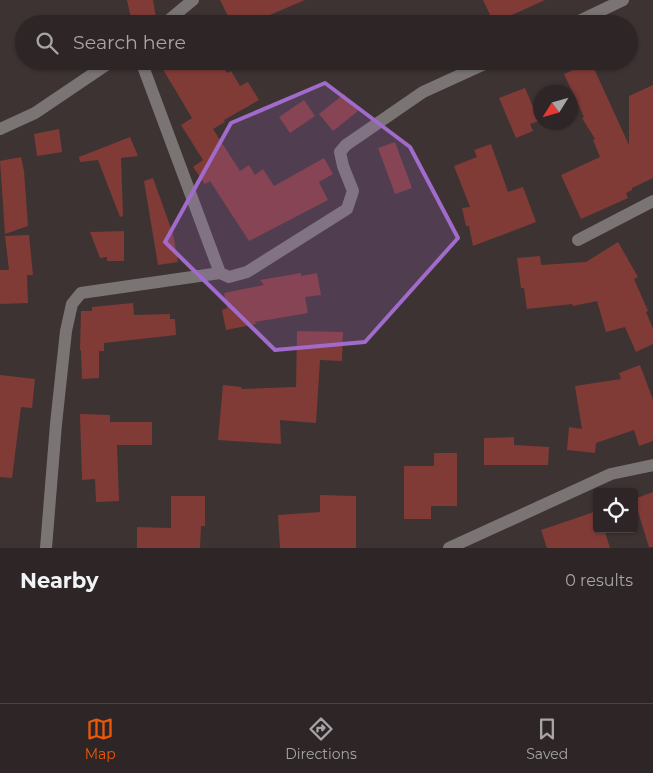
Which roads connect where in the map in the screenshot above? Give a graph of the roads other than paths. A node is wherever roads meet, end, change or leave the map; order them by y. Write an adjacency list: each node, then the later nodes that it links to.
1 (193, 0): 3 (street)
2 (623, 0): 4 (street)
3 (175, 15)
4 (592, 15)
5 (99, 70): 8 (street)
6 (144, 70): 11 (street)
7 (471, 70): 11 (street)
8 (0, 128)
9 (653, 201): 10 (street)
10 (578, 240)
11 (220, 273): 13 (street)
12 (653, 465): 14 (street)
13 (46, 548)
14 (449, 548)

